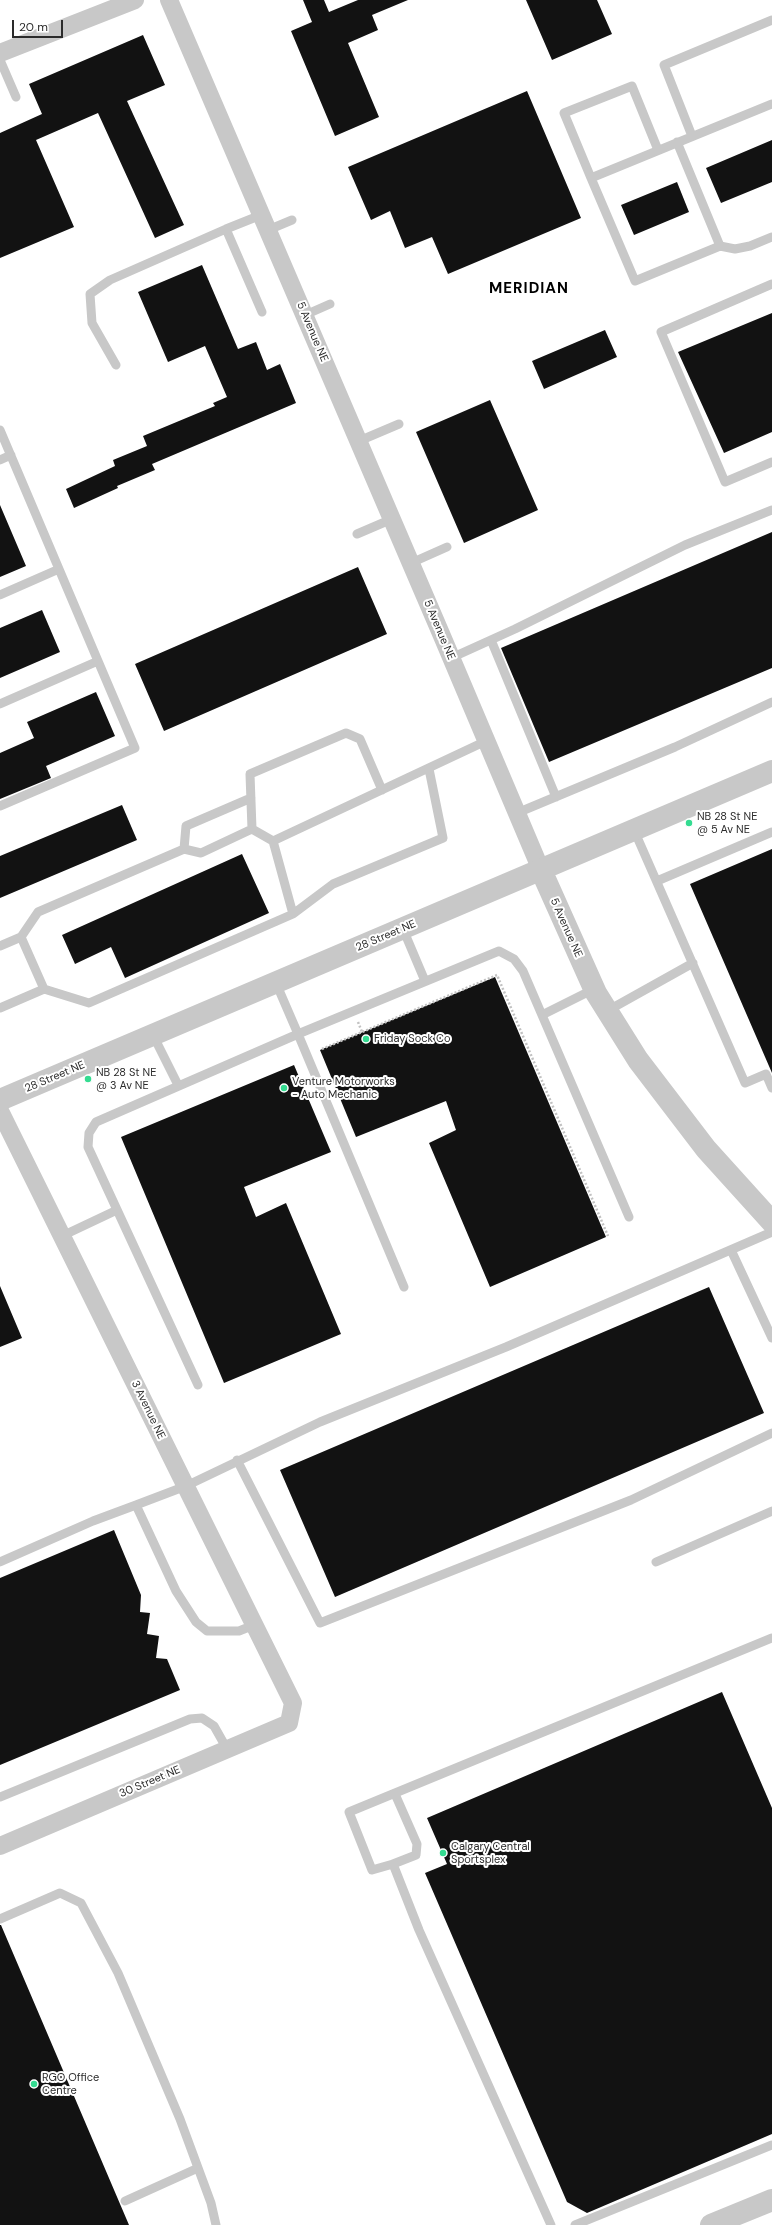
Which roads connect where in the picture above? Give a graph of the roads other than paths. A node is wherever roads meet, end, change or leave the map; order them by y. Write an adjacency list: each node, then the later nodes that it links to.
1 (135, 0): 4 (street)
2 (169, 0): 13 (street, 5 Avenue NE)
3 (772, 20): 8 (lane)
4 (0, 54)
5 (0, 60): 6 (lane)
6 (16, 97)
7 (772, 104): 8 (lane)
8 (692, 136): 9 (lane)
9 (677, 142): 10 (lane); 16 (lane)
10 (658, 150): 11 (lane); 11 (lane)
11 (591, 178): 16 (lane)
12 (292, 220): 13 (lane)
13 (265, 222): 14 (lane); 20 (street, 5 Avenue NE)
14 (226, 229): 19 (lane); 21 (lane)
15 (772, 237): 16 (lane)
16 (720, 246)
17 (772, 284): 27 (lane)
18 (330, 304): 20 (lane)
19 (262, 312)
20 (305, 315): 24 (street, 5 Avenue NE)
21 (116, 365)
22 (399, 424): 24 (lane)
23 (0, 430): 25 (lane)
24 (359, 441): 29 (street, 5 Avenue NE)
25 (11, 455): 26 (lane); 33 (lane)
26 (0, 460)
27 (772, 462)
28 (772, 510): 35 (lane)
29 (392, 519): 30 (lane); 32 (street, 5 Avenue NE)
30 (357, 534)
31 (448, 547): 32 (lane)
32 (411, 563): 36 (street, 5 Avenue NE)
33 (59, 569): 34 (lane); 37 (lane)
34 (0, 595)
35 (491, 640): 36 (lane); 44 (lane)
36 (451, 658): 40 (street, 5 Avenue NE)
37 (98, 661): 39 (lane); 46 (lane)
38 (772, 702): 44 (lane)
39 (0, 704)
40 (486, 741): 41 (lane); 47 (street, 5 Avenue NE)
41 (429, 769): 43 (lane); 55 (lane)
42 (772, 771): 49 (street, 28 Street NE)
43 (382, 790): 45 (lane); 51 (lane)
44 (556, 797): 47 (lane)
45 (251, 798): 48 (lane); 52 (lane)
46 (0, 806)
47 (517, 813): 53 (street, 5 Avenue NE)
48 (252, 829): 51 (lane); 52 (lane)
49 (634, 830): 53 (street, 28 Street NE); 54 (lane)
50 (772, 832): 54 (lane)
51 (273, 841): 55 (lane)
52 (184, 849): 57 (lane)
53 (540, 870): 56 (street, 28 Street NE); 63 (street, 5 Avenue NE)
54 (657, 881): 59 (lane)
55 (294, 914): 62 (lane)
56 (403, 929): 60 (lane); 61 (street, 28 Street NE)
57 (21, 937): 58 (lane); 62 (lane)
58 (0, 946)
59 (693, 962): 65 (lane); 70 (lane)
60 (425, 981): 66 (lane); 67 (lane)
61 (276, 983): 67 (lane); 68 (street, 28 Street NE)
62 (44, 989): 64 (lane)
63 (594, 989): 65 (street, 5 Avenue NE); 66 (lane)
64 (0, 1008)
65 (607, 1010): 75 (street, 5 Avenue NE)
66 (542, 1015): 74 (lane)
67 (298, 1034): 69 (lane); 79 (lane)
68 (153, 1035): 69 (lane); 71 (street, 28 Street NE)
69 (178, 1085): 73 (lane)
70 (772, 1088)
71 (0, 1100)
72 (0, 1111): 77 (street, 3 Avenue NE)
73 (117, 1210): 77 (lane); 81 (lane)
74 (629, 1217)
75 (772, 1222)
76 (772, 1232): 78 (lane)
77 (62, 1236): 84 (street, 3 Avenue NE)
78 (731, 1250): 80 (lane); 83 (lane)
79 (404, 1287)
80 (772, 1338)
81 (198, 1385)
82 (772, 1433): 83 (lane)
83 (237, 1460): 84 (lane)
84 (186, 1486): 85 (lane); 89 (street, 3 Avenue NE)
85 (136, 1505): 87 (lane); 89 (lane)
86 (772, 1511): 88 (lane)
87 (0, 1562)
88 (656, 1562)
89 (254, 1625): 91 (street, 3 Avenue NE)
90 (772, 1638): 93 (lane)
91 (291, 1711): 92 (street, 30 Street NE)
92 (227, 1749): 94 (lane); 95 (street, 30 Street NE)
93 (395, 1794): 96 (lane); 96 (lane)
94 (0, 1797)
95 (0, 1846)
96 (393, 1864): 103 (lane)
97 (0, 1919): 99 (lane)
98 (772, 2145): 104 (lane)
99 (198, 2168): 101 (lane); 102 (lane)
100 (772, 2200): 105 (street)
101 (125, 2201)
102 (216, 2225)
103 (551, 2225)
104 (575, 2225)
105 (711, 2225)

